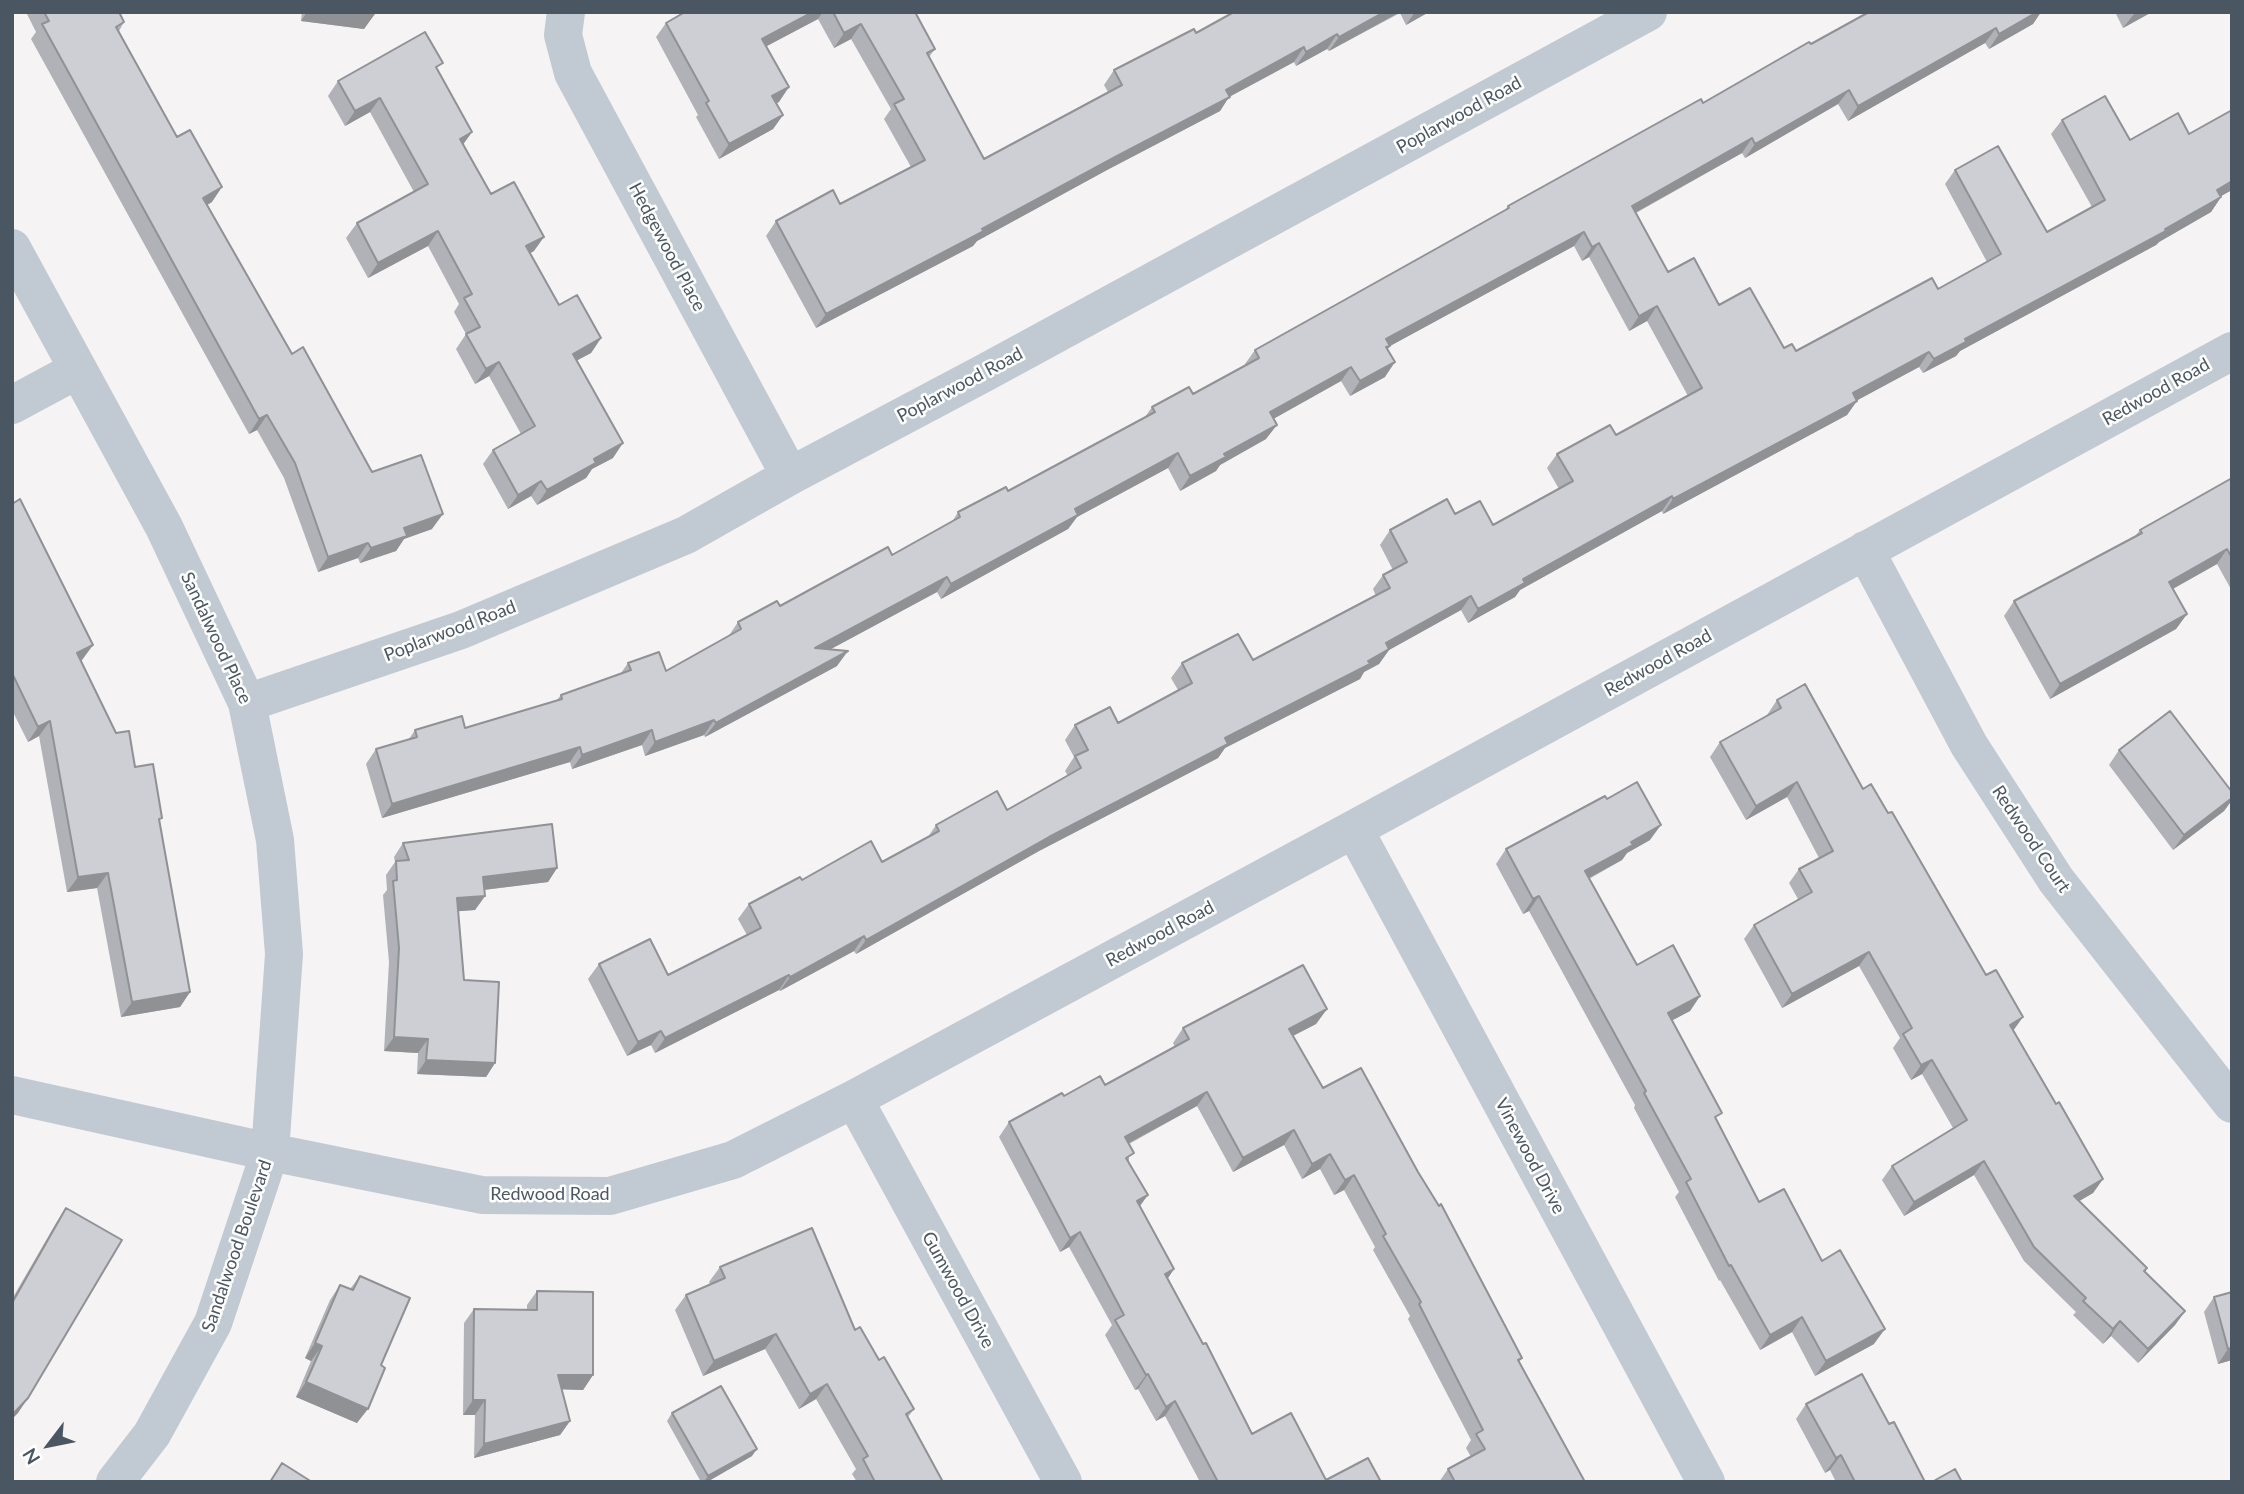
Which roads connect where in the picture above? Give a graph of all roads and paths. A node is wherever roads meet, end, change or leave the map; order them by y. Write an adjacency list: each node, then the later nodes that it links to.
1 (566, 12): 7 (street, Hedgewood Place)
2 (1648, 12): 7 (street, Poplarwood Road)
3 (12, 248): 5 (street, Sandalwood Place)
4 (2232, 351): 8 (street, Redwood Road)
5 (77, 370): 6 (street); 9 (street, Sandalwood Place)
6 (12, 405)
7 (790, 476): 9 (street, Poplarwood Road)
8 (1865, 551): 10 (street, Redwood Road); 13 (street, Redwood Court)
9 (247, 703): 14 (street, Sandalwood Place)
10 (1354, 829): 12 (street, Redwood Road); 17 (street, Vinewood Drive)
11 (12, 1095): 14 (street, Redwood Road)
12 (854, 1099): 14 (street, Redwood Road); 16 (street, Gumwood Drive)
13 (2232, 1104)
14 (270, 1152): 15 (street, Sandalwood Boulevard)
15 (115, 1482)
16 (1063, 1482)
17 (1706, 1482)

